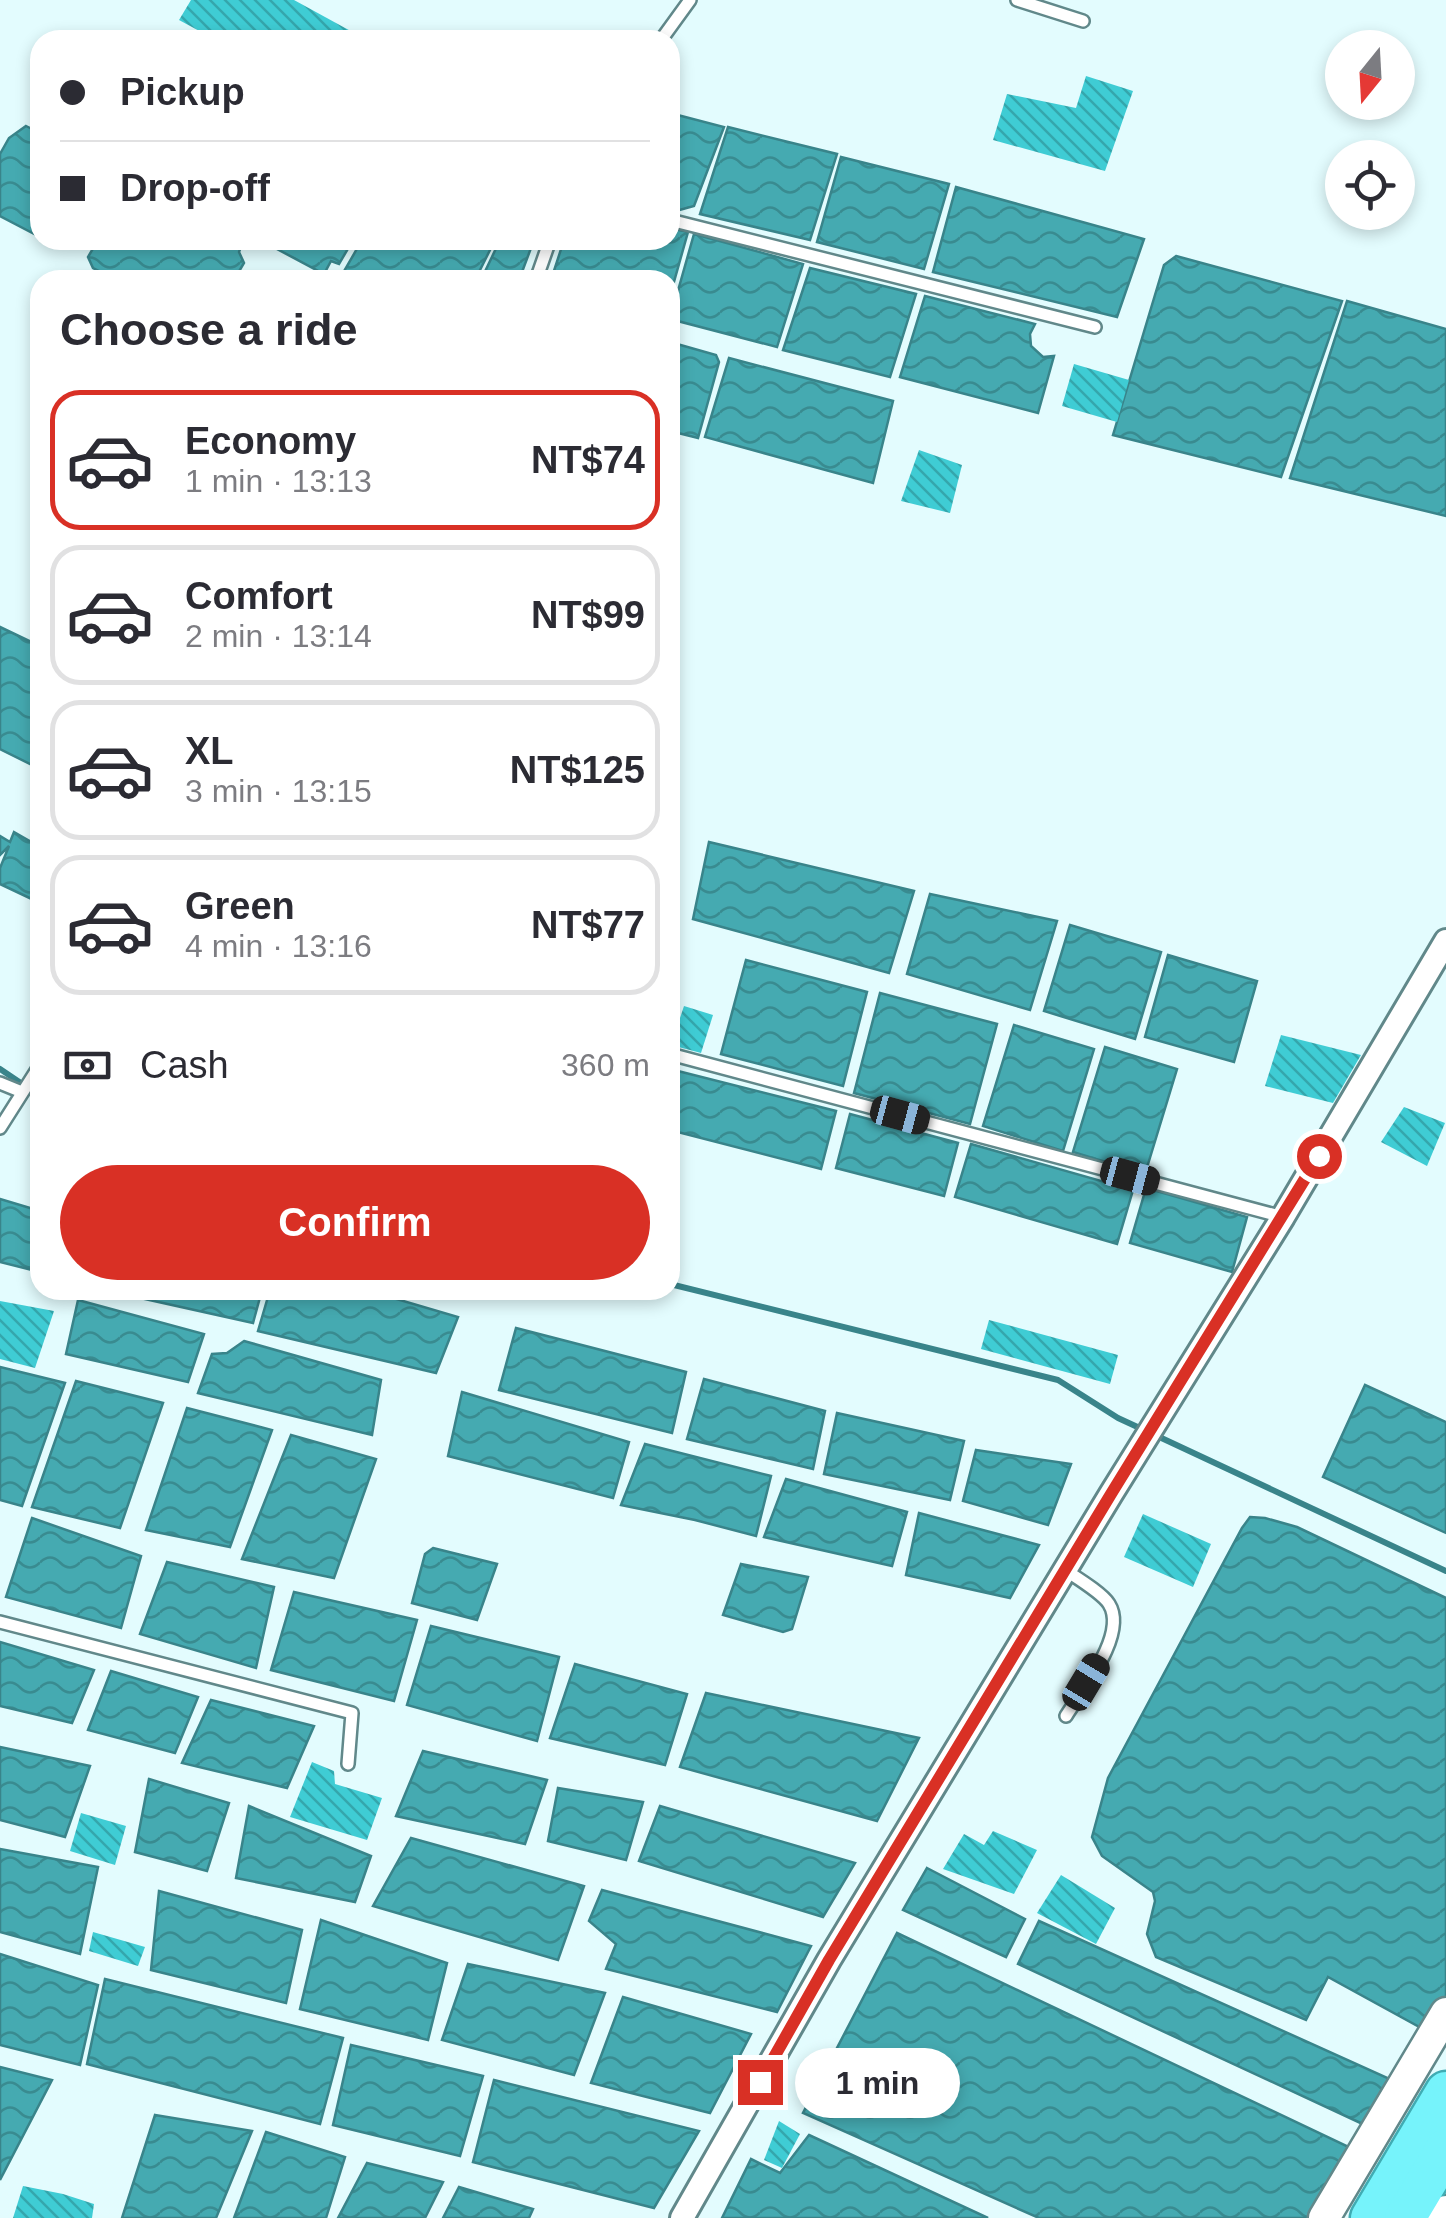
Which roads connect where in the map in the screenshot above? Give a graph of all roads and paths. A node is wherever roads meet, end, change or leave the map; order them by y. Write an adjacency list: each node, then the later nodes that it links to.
1 (690, 0): 4 (lane)
2 (1017, 0): 3 (lane)
3 (1083, 21)
4 (668, 30)
5 (680, 223): 6 (lane)
6 (1095, 327)
7 (1446, 940): 13 (street)
8 (680, 1057): 13 (lane)
9 (30, 1080): 11 (lane)
10 (0, 1083): 11 (lane)
11 (22, 1092): 12 (lane)
12 (0, 1128)
13 (1283, 1217): 14 (street)
14 (1065, 1570): 16 (lane); 22 (street)
15 (0, 1622): 17 (lane)
16 (1066, 1716)
17 (348, 1764)
18 (1446, 2012): 23 (street)
19 (1446, 2092): 24 (highway)
20 (1446, 2149): 25 (highway)
21 (1446, 2211): 26 (street)
22 (682, 2218)
23 (1324, 2218)
24 (1371, 2218)
25 (1405, 2218)
26 (1442, 2218)

